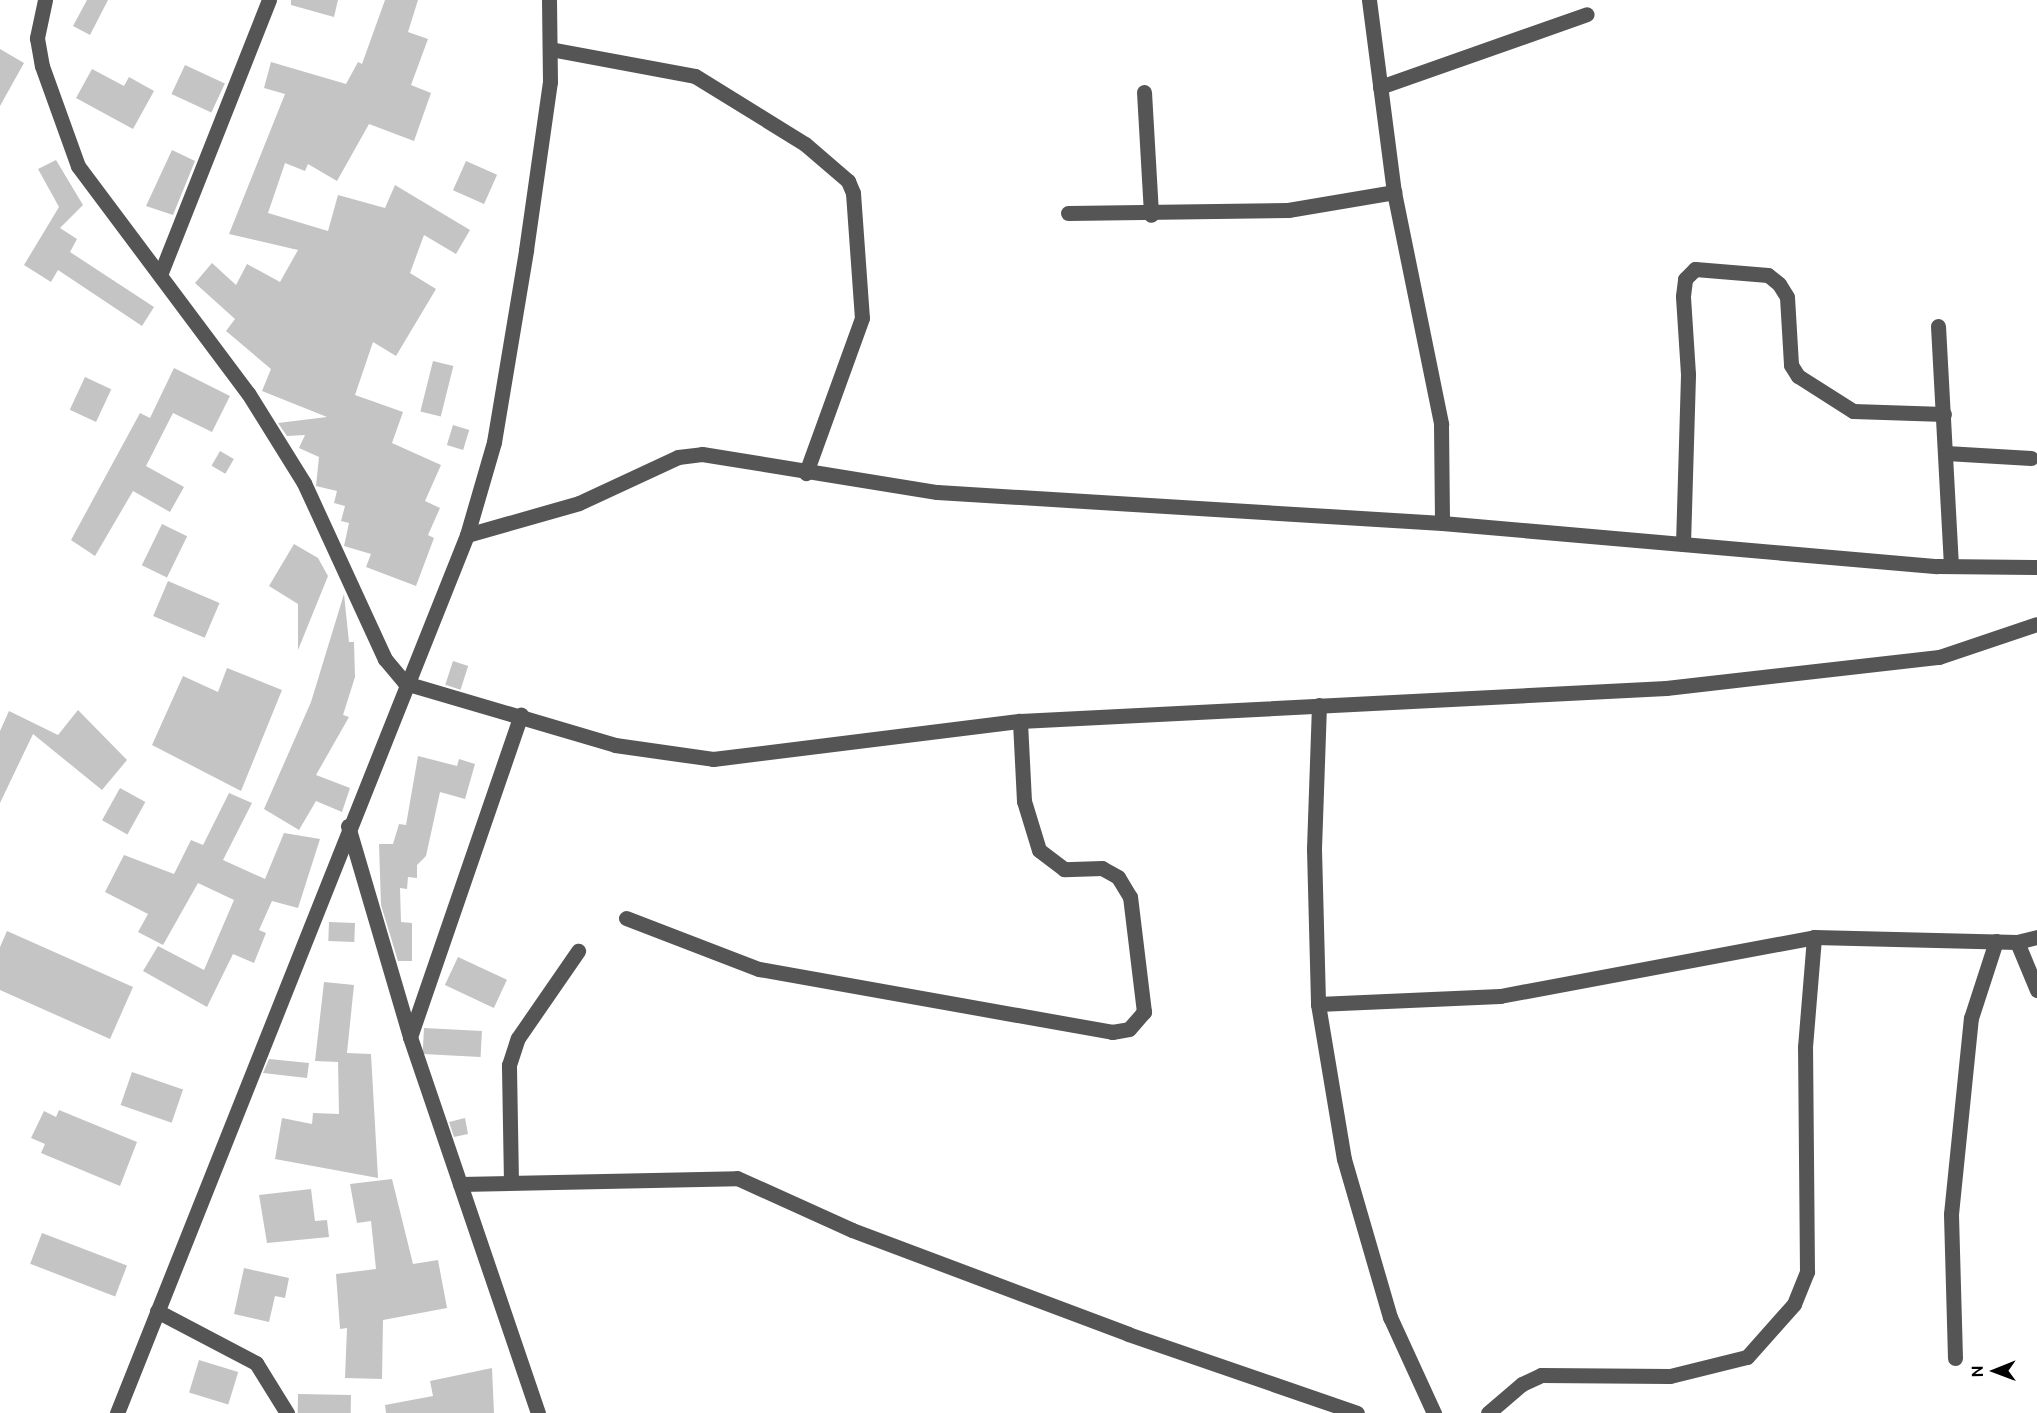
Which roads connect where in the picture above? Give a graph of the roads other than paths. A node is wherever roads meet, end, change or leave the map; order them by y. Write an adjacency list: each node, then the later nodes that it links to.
1 (45, 0): 12 (street)
2 (269, 0): 12 (street)
3 (549, 0): 6 (street)
4 (1369, 0): 7 (street)
5 (1587, 14): 7 (street)
6 (550, 49): 17 (street); 19 (street)
7 (1380, 87): 9 (street)
8 (1144, 92): 11 (street)
9 (1394, 192): 11 (street); 18 (street)
10 (1068, 213): 11 (street)
11 (1151, 215)
12 (160, 275): 24 (street)
13 (1938, 326): 14 (street)
14 (1944, 414): 15 (street); 20 (street)
15 (1946, 453): 16 (street); 21 (street)
16 (2031, 458)
17 (806, 473): 18 (street); 19 (street)
18 (1442, 523): 20 (street)
19 (467, 535): 24 (street)
20 (1683, 544): 21 (street)
21 (1951, 566): 22 (street)
22 (2037, 567)
23 (2037, 624): 25 (street)
24 (405, 682): 26 (street); 28 (street)
25 (1318, 705): 27 (street); 36 (street)
26 (521, 715): 27 (street); 37 (street)
27 (1020, 721): 29 (street)
28 (348, 825): 37 (street); 40 (street)
29 (626, 918)
30 (1814, 937): 32 (street); 36 (street); 47 (street)
31 (2037, 937): 33 (street)
32 (1996, 941): 33 (street); 41 (street)
33 (2017, 942): 35 (street)
34 (578, 951): 38 (street)
35 (2037, 990)
36 (1318, 1004): 46 (street)
37 (410, 1037): 39 (street)
38 (511, 1182): 39 (street); 45 (street)
39 (459, 1184): 44 (street)
40 (157, 1311): 42 (street); 43 (street)
41 (1955, 1358)
42 (117, 1413)
43 (287, 1413)
44 (538, 1413)
45 (1357, 1413)
46 (1434, 1413)
47 (1488, 1413)

